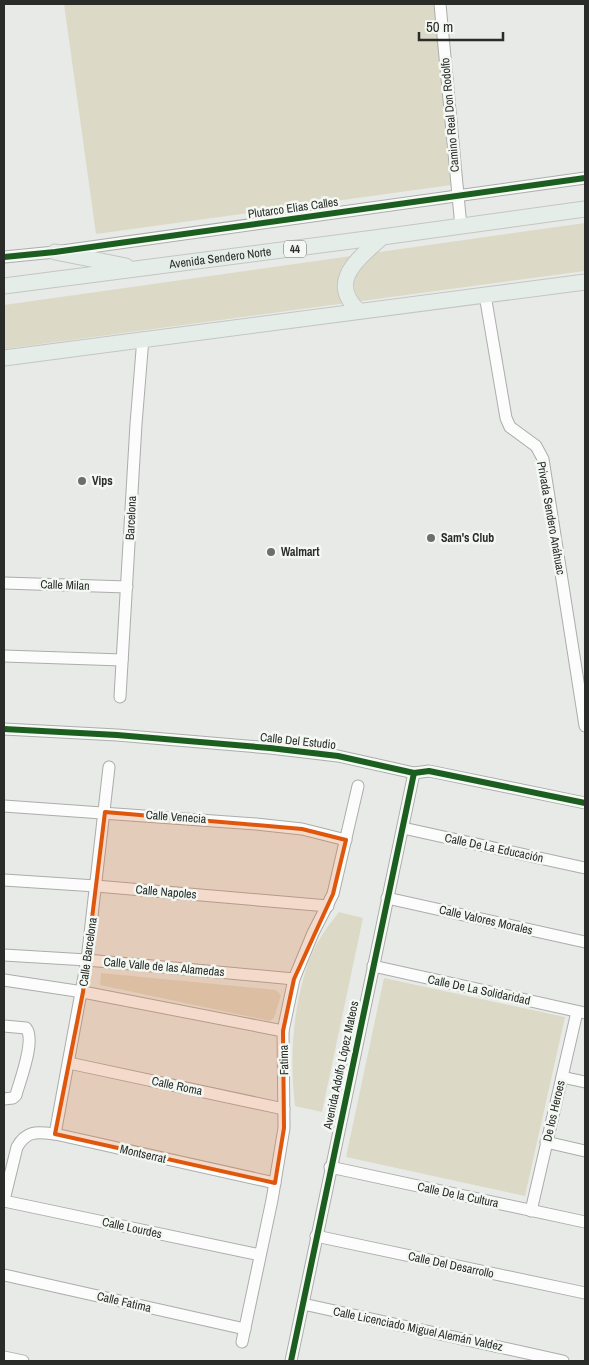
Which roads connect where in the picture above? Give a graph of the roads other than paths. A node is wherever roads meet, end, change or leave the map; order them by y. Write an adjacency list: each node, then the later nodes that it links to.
1 (440, 4): 3 (street, Camino Real Don Rodolfo)
2 (585, 178): 3 (street, Plutarco Elias Calles)
3 (458, 196): 5 (street, Camino Real Don Rodolfo); 7 (street, Plutarco Elias Calles)
4 (585, 209): 5 (main road, Avenida Sendero Norte / 44)
5 (461, 227): 6 (main road, Avenida Sendero Norte / 44)
6 (382, 237): 9 (main road, Avenida Sendero Norte / 44); 13 (main road)
7 (56, 252): 8 (street, Plutarco Elias Calles); 9 (main road)
8 (4, 257)
9 (140, 269): 11 (main road, Avenida Sendero Norte / 44)
10 (585, 282): 12 (main road)
11 (4, 286)
12 (485, 295): 13 (main road); 21 (street, Privada Sendero Anáhuac)
13 (359, 311): 14 (main road)
14 (143, 338): 15 (main road); 17 (street, Barcelona)
15 (4, 358)
16 (4, 583): 17 (street, Calle Milan)
17 (127, 588): 19 (street, Barcelona)
18 (4, 656): 19 (street)
19 (122, 660): 20 (street, Barcelona)
20 (120, 697)
21 (585, 726)
22 (4, 729): 24 (street, Calle Del Estudio)
23 (109, 767): 28 (street, Calle Barcelona)
24 (414, 773): 26 (street, Calle Del Estudio); 29 (street, Avenida Adolfo López Mateos)
25 (358, 786): 30 (street, Fatima)
26 (585, 803)
27 (4, 806): 28 (street, Calle Venecia)
28 (105, 812): 30 (street, Calle Venecia); 33 (street, Calle Barcelona)
29 (402, 828): 31 (street, Calle De La Educación); 34 (street, Avenida Adolfo López Mateos)
30 (346, 840): 35 (street, Fatima)
31 (585, 868)
32 (4, 880): 33 (street, Calle Napoles)
33 (96, 886): 35 (street, Calle Napoles); 38 (street, Calle Barcelona)
34 (387, 898): 36 (street, Calle Valores Morales); 39 (street, Avenida Adolfo López Mateos)
35 (328, 906): 40 (street, Fatima)
36 (585, 942)
37 (4, 955): 38 (street, Calle Valle de las Alamedas)
38 (87, 960): 40 (street, Calle Valle de las Alamedas); 42 (street, Calle Barcelona)
39 (373, 966): 43 (street, Calle De La Solidaridad); 54 (street, Avenida Adolfo López Mateos)
40 (294, 979): 45 (street, Fatima)
41 (4, 980): 42 (street)
42 (83, 992): 45 (street); 46 (street, Calle Barcelona)
43 (581, 1012): 47 (street, De los Heroes)
44 (4, 1026): 49 (street)
45 (283, 1031): 50 (street, Fatima)
46 (69, 1063): 50 (street, Calle Roma); 51 (street, Calle Barcelona)
47 (562, 1077): 48 (street); 52 (street, De los Heroes)
48 (585, 1082)
49 (4, 1099)
50 (284, 1109): 55 (street, Fatima)
51 (55, 1134): 55 (street, Montserrat); 56 (street, Montserrat)
52 (546, 1142): 53 (street); 57 (street, De los Heroes)
53 (585, 1151)
54 (330, 1167): 57 (street, Calle De la Cultura); 59 (street, Avenida Adolfo López Mateos)
55 (275, 1183): 60 (street, Fatima)
56 (4, 1201): 60 (street, Calle Lourdes)
57 (531, 1211): 58 (street, Calle De la Cultura)
58 (585, 1222)
59 (316, 1236): 62 (street, Calle Del Desarrollo); 63 (street, Avenida Adolfo López Mateos)
60 (260, 1255): 64 (street, Fatima)
61 (4, 1275): 64 (street, Calle Fatima)
62 (585, 1293)
63 (303, 1304): 68 (street, Avenida Adolfo López Mateos); 69 (street, Calle Licenciado Miguel Alemán Valdez)
64 (245, 1329): 65 (street, Fatima)
65 (242, 1342)
66 (4, 1357): 67 (street)
67 (23, 1361)
68 (291, 1361)
69 (563, 1361)

